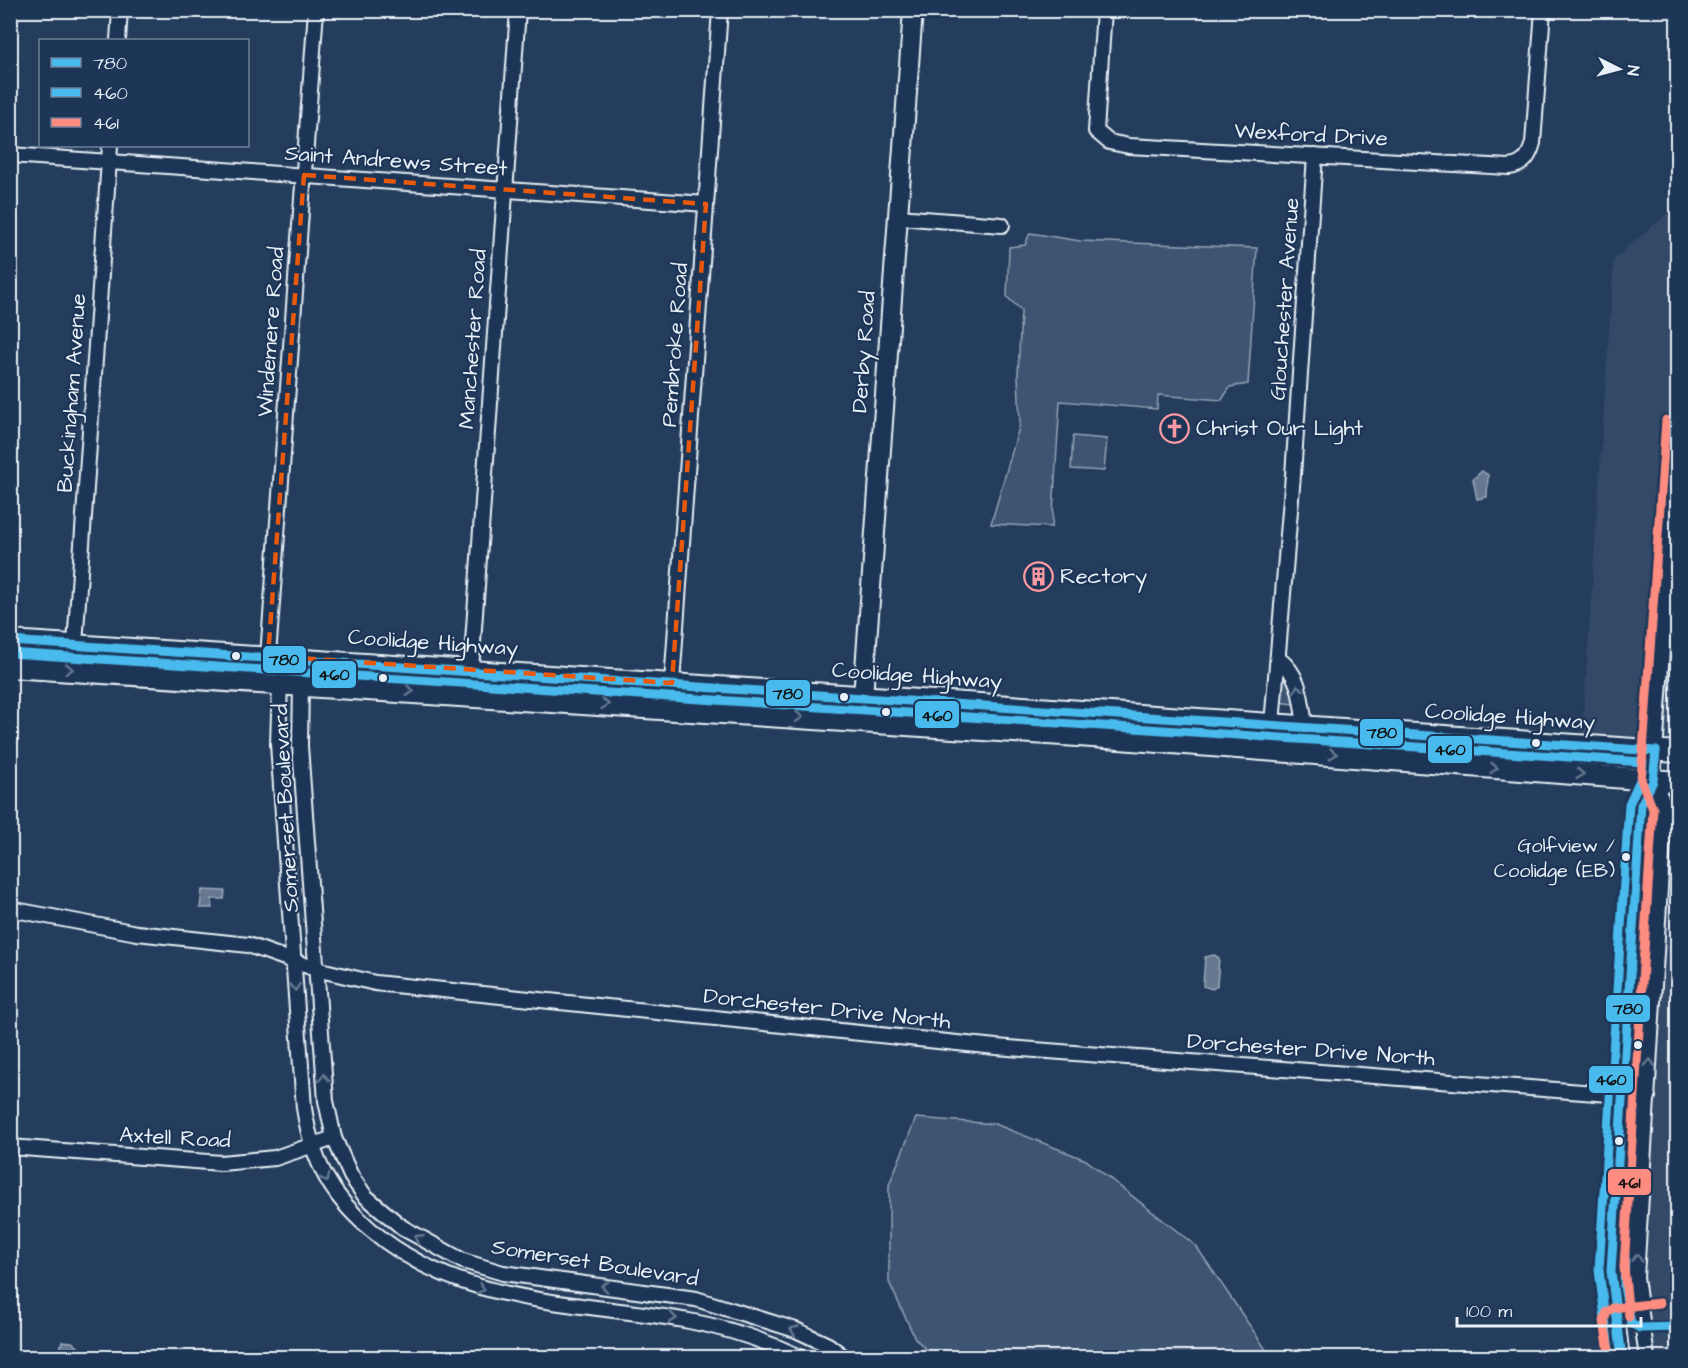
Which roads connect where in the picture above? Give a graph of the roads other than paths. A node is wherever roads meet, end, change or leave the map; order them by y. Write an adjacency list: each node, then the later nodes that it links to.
1 (120, 10): 8 (street)
2 (316, 10): 13 (street, Windemere Road)
3 (518, 10): 14 (street, Manchester Road)
4 (720, 10): 15 (street, Pembroke Road)
5 (913, 10): 16 (street, Derby Road)
6 (1104, 10): 11 (street, Wexford Drive)
7 (1544, 10): 11 (street, Wexford Drive)
8 (118, 39)
9 (110, 147): 12 (street, Buckingham Avenue)
10 (10, 155): 12 (street, Saint Andrews Street)
11 (1315, 156): 23 (street, Glouchester Avenue)
12 (109, 162): 13 (street, Saint Andrews Street); 20 (street, Buckingham Avenue)
13 (304, 175): 14 (street, Saint Andrews Street); 21 (street, Windemere Road)
14 (505, 189): 15 (street, Saint Andrews Street); 25 (street, Manchester Road)
15 (706, 204): 27 (street, Pembroke Road)
16 (898, 217): 17 (street); 29 (street, Derby Road)
17 (1002, 225)
18 (1677, 421): 35 (street)
19 (10, 641): 20 (main road, Coolidge Highway)
20 (75, 644): 21 (main road, Coolidge Highway)
21 (268, 656): 22 (main road, Coolidge Highway)
22 (289, 658): 25 (main road, Coolidge Highway); 26 (street, Somerset Boulevard); 28 (street, Somerset Boulevard)
23 (1279, 659): 31 (street, Glouchester Avenue); 32 (street, one-way to 23)
24 (10, 667): 26 (main road, one-way to 26)
25 (471, 670): 27 (main road, Coolidge Highway)
26 (280, 683): 28 (main road); 41 (street, Somerset Boulevard)
27 (672, 683): 29 (main road, Coolidge Highway)
28 (301, 684): 33 (main road, one-way to 33); 42 (street, Somerset Boulevard)
29 (863, 697): 30 (main road, Coolidge Highway)
30 (980, 704): 31 (main road, Coolidge Highway); 33 (main road)
31 (1272, 724): 32 (main road, Coolidge Highway)
32 (1305, 726): 34 (main road, Coolidge Highway)
33 (970, 729): 37 (main road, one-way to 37)
34 (1431, 736): 35 (main road, Coolidge Highway); 37 (main road)
35 (1656, 752): 36 (main road, Coolidge Highway); 38 (street)
36 (1677, 752)
37 (1416, 760): 38 (main road, one-way to 38)
38 (1653, 781): 39 (main road); 43 (street); 44 (street, one-way to 38)
39 (1677, 782)
40 (10, 909): 41 (street, Dorchester Drive North)
41 (293, 961): 42 (street, Dorchester Drive North); 46 (street, Somerset Boulevard, one-way to 46)
42 (316, 969): 43 (street, Dorchester Drive North); 45 (street, Somerset Boulevard, one-way to 42)
43 (1624, 1095): 44 (street, Dorchester Drive North); 50 (street)
44 (1648, 1097): 51 (street, one-way to 44)
45 (334, 1138): 46 (street, Axtell Road); 49 (street, Somerset Boulevard, one-way to 45)
46 (312, 1146): 47 (street, Axtell Road); 48 (street, Somerset Boulevard, one-way to 48)
47 (10, 1147)
48 (802, 1358)
49 (845, 1358)
50 (1622, 1358)
51 (1647, 1358)

